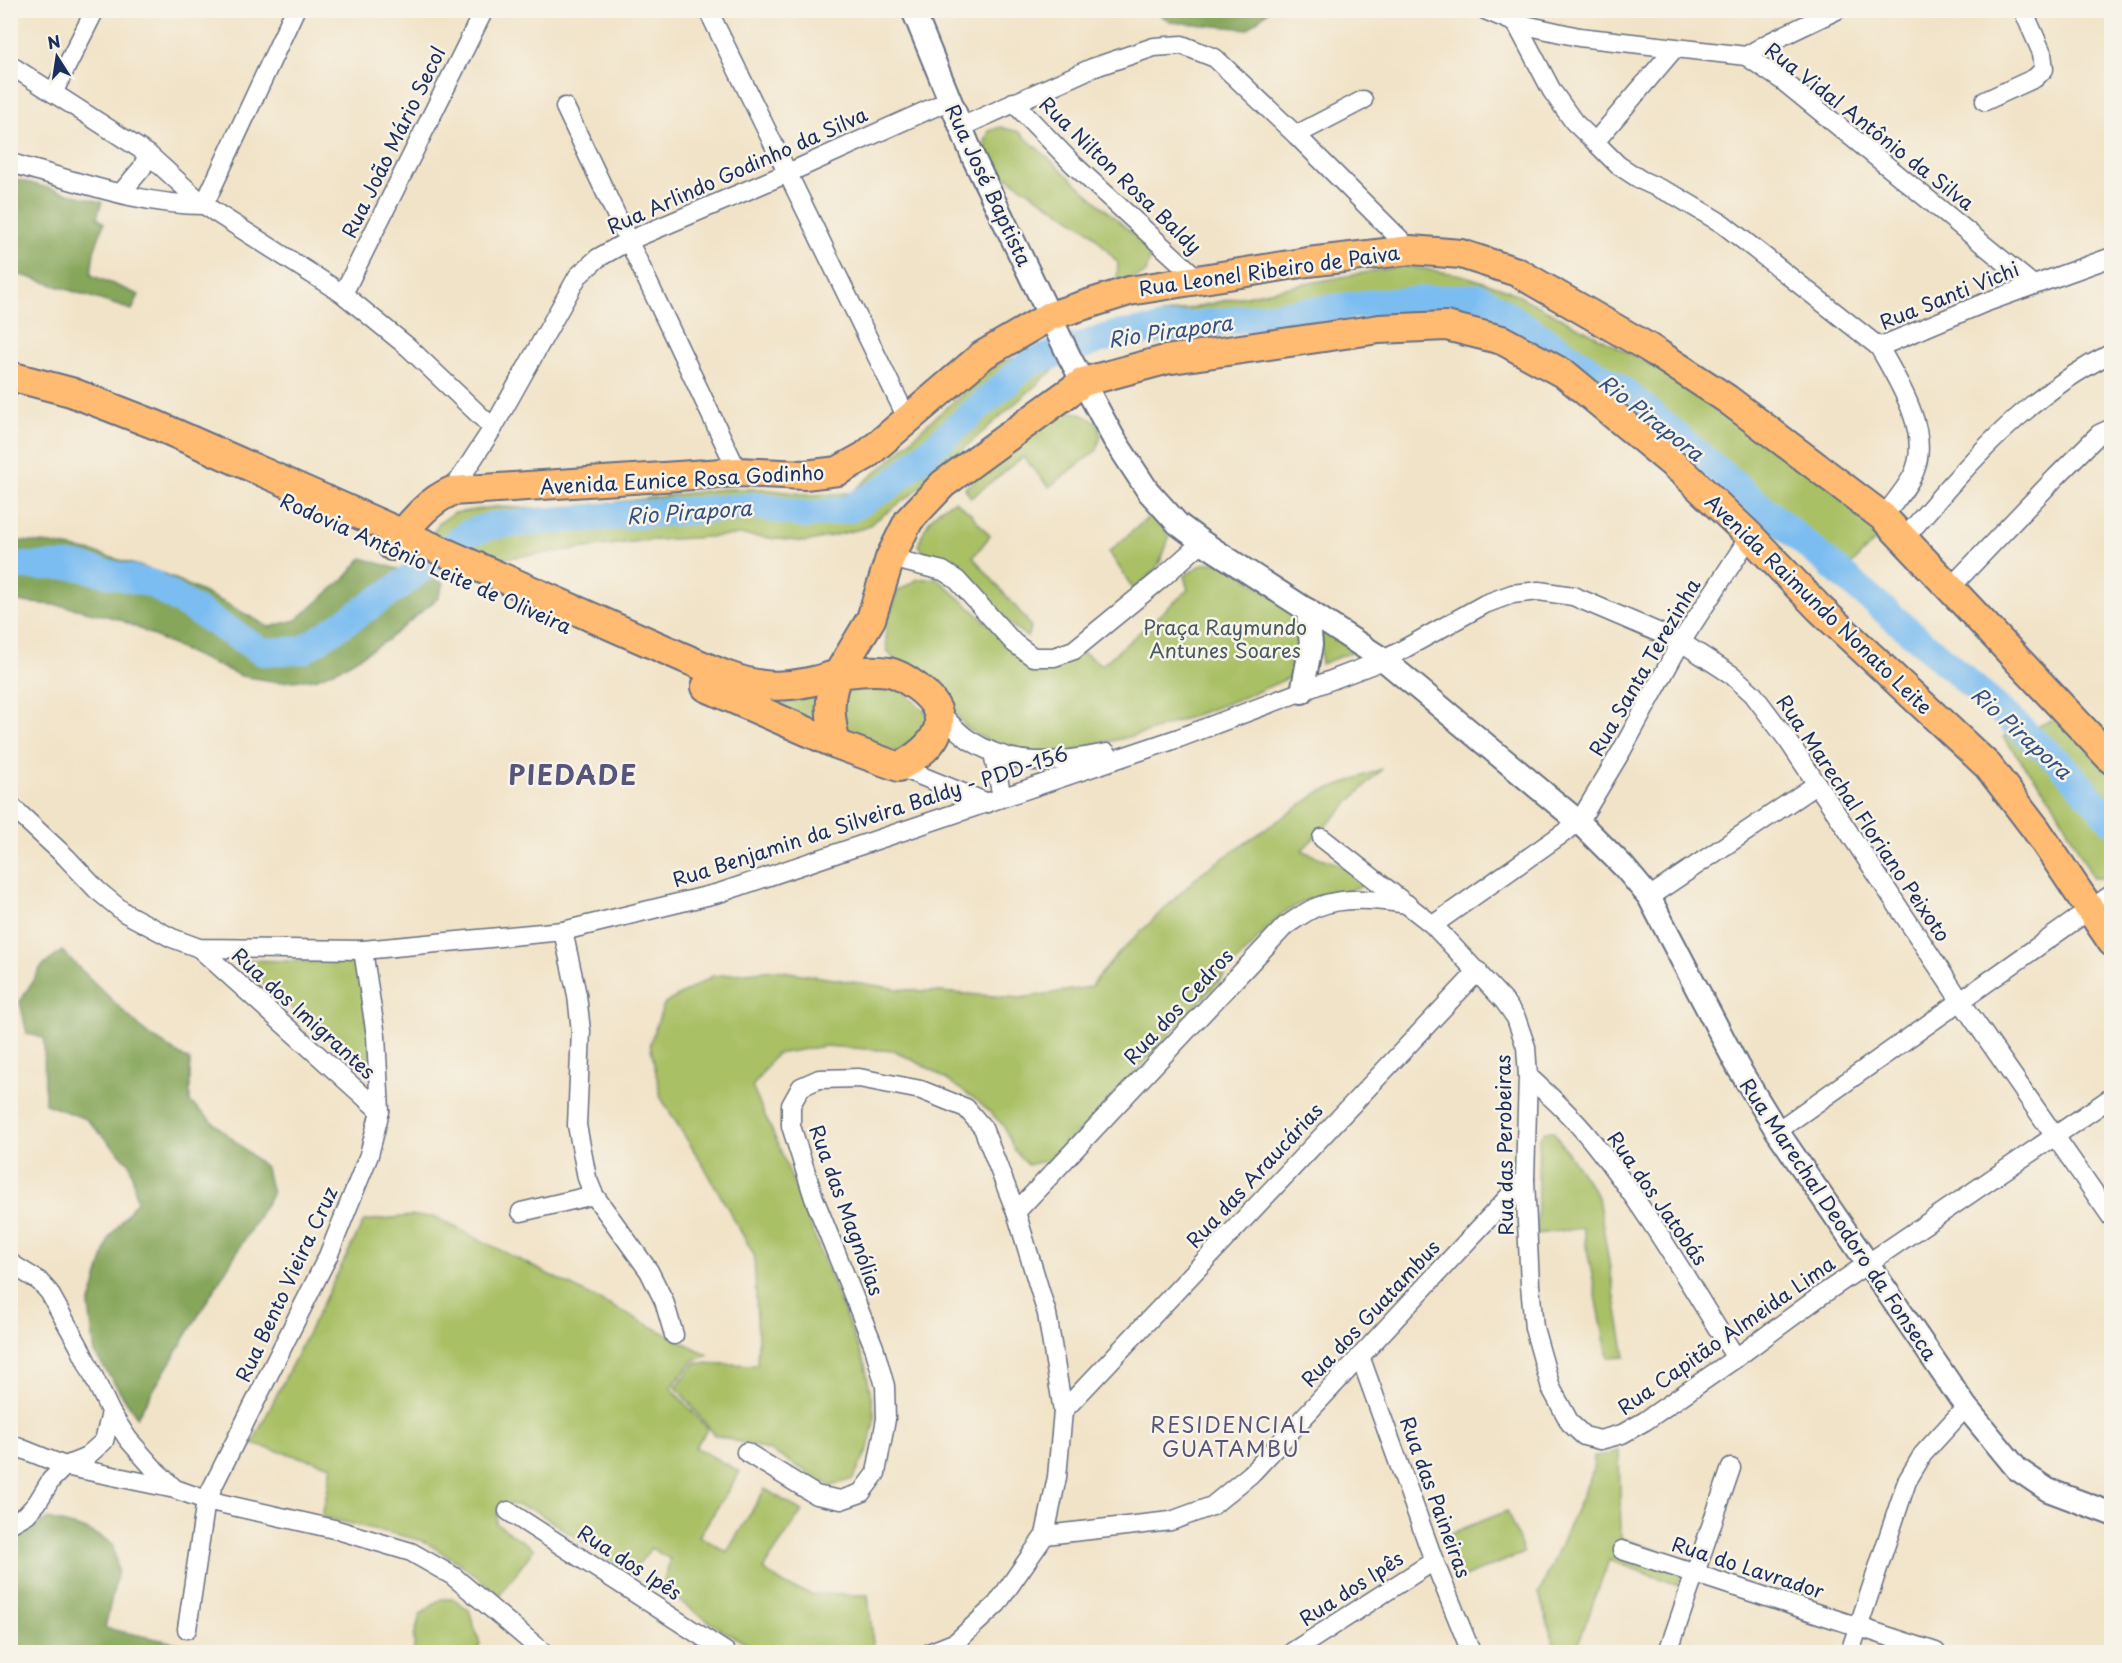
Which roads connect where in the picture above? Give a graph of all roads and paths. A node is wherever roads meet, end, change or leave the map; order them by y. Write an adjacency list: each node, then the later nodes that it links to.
1 (95, 10): 13 (street)
2 (295, 10): 26 (street)
3 (484, 10): 32 (street, Rua João Mário Secol)
4 (708, 10): 24 (street)
5 (913, 10): 15 (street, Rua José Baptista)
6 (1485, 10): 9 (street, Rua Vidal Antônio da Silva)
7 (1837, 10): 11 (street)
8 (2024, 10): 16 (street)
9 (1516, 23): 10 (street, Rua Vidal Antônio da Silva); 21 (street)
10 (1674, 49): 11 (street, Rua Vidal Antônio da Silva); 21 (street)
11 (1746, 56): 31 (street, Rua Vidal Antônio da Silva)
12 (10, 65): 13 (street)
13 (53, 93): 22 (street)
14 (1363, 99): 20 (street)
15 (950, 100): 19 (street, Rua José Baptista); 24 (street, Rua Arlindo Godinho da Silva)
16 (1985, 101)
17 (1013, 102): 19 (street); 20 (street); 30 (street, Rua Nilton Rosa Baldy)
18 (565, 107): 27 (street)
19 (961, 127): 33 (street, Rua José Baptista)
20 (1296, 135): 28 (street)
21 (1594, 142): 34 (street)
22 (148, 154): 25 (street); 26 (street)
23 (10, 163): 25 (street)
24 (788, 173): 27 (street, Rua Arlindo Godinho da Silva); 39 (street)
25 (121, 194): 26 (street)
26 (204, 204): 32 (street)
27 (628, 241): 40 (street, Rua Arlindo Godinho da Silva); 42 (street)
28 (1411, 250): 30 (main road, Rua Leonel Ribeiro de Paiva); 45 (main road, Rua Leonel Ribeiro de Paiva)
29 (2112, 257): 31 (street, Rua Santi Vichi)
30 (1199, 280): 33 (main road, Rua Leonel Ribeiro de Paiva)
31 (2033, 285): 34 (street, Rua Santi Vichi)
32 (343, 294): 40 (street)
33 (1054, 323): 36 (street, Rua José Baptista); 39 (main road, Avenida Eunice Rosa Godinho)
34 (1879, 347): 45 (street, Rua Santi Vichi)
35 (2112, 353): 48 (street)
36 (1077, 370): 47 (main road, Avenida Raimundo Nonato Leite); 50 (street, Rua José Baptista); 51 (main road, Avenida Raimundo Nonato Leite)
37 (10, 376): 46 (main road, Rodovia Antônio Leite de Oliveira)
38 (10, 395): 49 (main road, Rodovia Antônio Leite de Oliveira)
39 (907, 418): 42 (main road, Avenida Eunice Rosa Godinho)
40 (493, 428): 43 (street, Rua Arlindo Godinho da Silva)
41 (2112, 428): 53 (street)
42 (738, 472): 43 (main road, Avenida Eunice Rosa Godinho)
43 (452, 491): 44 (main road, Avenida Eunice Rosa Godinho)
44 (423, 510): 46 (main road); 49 (main road, Avenida Eunice Rosa Godinho)
45 (1883, 517): 48 (main road)
46 (369, 518): 49 (main road, Rodovia Antônio Leite de Oliveira)
47 (1750, 536): 56 (street, Rua Santa Terezinha); 76 (main road, Avenida Raimundo Nonato Leite)
48 (1904, 539): 53 (main road)
49 (403, 542): 52 (main road, Rodovia Antônio Leite de Oliveira)
50 (1202, 542): 51 (street); 54 (street, Rua José Baptista)
51 (890, 558): 55 (main road, Avenida Raimundo Nonato Leite)
52 (461, 569): 59 (main road, Rodovia Antônio Leite de Oliveira); 61 (main road, Rodovia Antônio Leite de Oliveira)
53 (1950, 588): 66 (main road)
54 (1308, 610): 57 (street, Rua José Baptista); 60 (street)
55 (871, 619): 58 (main road); 59 (main road, Avenida Raimundo Nonato Leite)
56 (1681, 642): 57 (street, Rua Marechal Floriano Peixoto); 70 (street, Rua Marechal Floriano Peixoto); 73 (street, Rua Santa Terezinha)
57 (1384, 660): 60 (street, Rua Benjamin da Silveira Baldy - PDD-156); 73 (street, Rua Marechal Deodoro da Fonseca)
58 (891, 672): 59 (main road, Rodovia Antônio Leite de Oliveira); 62 (main road, Rodovia Antônio Leite de Oliveira)
59 (826, 678): 61 (main road); 64 (main road)
60 (1302, 692): 63 (street, Rua Benjamin da Silveira Baldy - PDD-156)
61 (756, 708): 64 (main road, Rodovia Antônio Leite de Oliveira)
62 (937, 710): 65 (street, Rodovia Antônio Leite de Oliveira); 68 (main road)
63 (1179, 738): 67 (street, Rodovia Antônio Leite de Oliveira); 69 (street, Rua Benjamin da Silveira Baldy - PDD-156)
64 (836, 744): 68 (main road, Rodovia Antônio Leite de Oliveira)
65 (993, 753): 67 (street, Rodovia Antônio Leite de Oliveira); 71 (street)
66 (2112, 760)
67 (1031, 762): 69 (street)
68 (899, 767): 71 (street, Rodovia Antônio Leite de Oliveira)
69 (1050, 782): 71 (street, Rua Benjamin da Silveira Baldy - PDD-156)
70 (1817, 784): 75 (street); 84 (street, Rua Marechal Floriano Peixoto)
71 (995, 800): 79 (street, Rua Benjamin da Silveira Baldy - PDD-156)
72 (10, 805): 81 (street, Rua Benjamin da Silveira Baldy - PDD-156)
73 (1579, 822): 75 (street, Rua Marechal Deodoro da Fonseca); 78 (street)
74 (1322, 838): 77 (street, Rua das Perobeiras)
75 (1649, 897): 88 (street, Rua Marechal Deodoro da Fonseca)
76 (2100, 902): 80 (main road, Avenida Raimundo Nonato Leite); 84 (street)
77 (1408, 904): 78 (street, Rua das Perobeiras); 93 (street, Rua dos Cedros)
78 (1433, 925): 83 (street, Rua das Perobeiras)
79 (563, 931): 82 (street, Rua Benjamin da Silveira Baldy - PDD-156); 91 (street)
80 (2112, 942)
81 (199, 948): 82 (street, Rua Benjamin da Silveira Baldy - PDD-156); 87 (street, Rua dos Imigrantes)
82 (363, 950): 87 (street, Rua Bento Vieira Cruz)
83 (1478, 971): 85 (street, Rua das Perobeiras); 101 (street, Rua das Araucárias)
84 (1960, 1000): 88 (street); 89 (street, Rua Marechal Floriano Peixoto)
85 (1528, 1076): 90 (street, Rua das Perobeiras); 99 (street, Rua dos Jatobás)
86 (2112, 1097): 89 (street, Rua Capitão Almeida Lima)
87 (380, 1111): 109 (street, Rua Bento Vieira Cruz)
88 (1777, 1131): 96 (street, Rua Marechal Deodoro da Fonseca)
89 (2053, 1135): 94 (street, Rua Marechal Floriano Peixoto); 96 (street, Rua Capitão Almeida Lima)
90 (1525, 1179): 98 (street, Rua dos Guatambus); 103 (street, Rua das Perobeiras)
91 (594, 1195): 92 (street); 97 (street)
92 (521, 1212)
93 (1016, 1212): 101 (street, Rua das Magnólias); 105 (street, Rua das Magnólias)
94 (2112, 1218)
95 (10, 1263): 102 (street)
96 (1868, 1264): 99 (street, Rua Capitão Almeida Lima); 100 (street, Rua Marechal Deodoro da Fonseca)
97 (674, 1335)
98 (1360, 1356): 113 (street, Rua dos Guatambus); 115 (street, Rua das Paineiras)
99 (1736, 1358): 103 (street, Rua Capitão Almeida Lima)
100 (1966, 1407): 111 (street, Rua Marechal Deodoro da Fonseca); 117 (street)
101 (1064, 1411): 113 (street, Rua das Magnólias)
102 (111, 1413): 106 (street); 108 (street)
103 (1600, 1440)
104 (10, 1444): 106 (street)
105 (746, 1452)
106 (65, 1466): 108 (street); 112 (street)
107 (1731, 1468): 116 (street)
108 (176, 1489): 109 (street)
109 (206, 1500): 118 (street, Rua Bento Vieira Cruz); 119 (street)
110 (508, 1511): 120 (street, Rua dos Ipês)
111 (2112, 1514)
112 (10, 1524)
113 (1045, 1535): 121 (street, Rua das Magnólias)
114 (1622, 1550): 116 (street, Rua do Lavrador)
115 (1434, 1562): 122 (street, Rua dos Ipês); 123 (street, Rua das Paineiras)
116 (1696, 1573): 117 (street, Rua do Lavrador); 124 (street)
117 (1859, 1627): 125 (street); 126 (street, Rua do Lavrador)
118 (187, 1629)
119 (543, 1653)
120 (726, 1653)
121 (931, 1653)
122 (1292, 1653)
123 (1470, 1653)
124 (1668, 1653)
125 (1851, 1653)
126 (1935, 1653)

